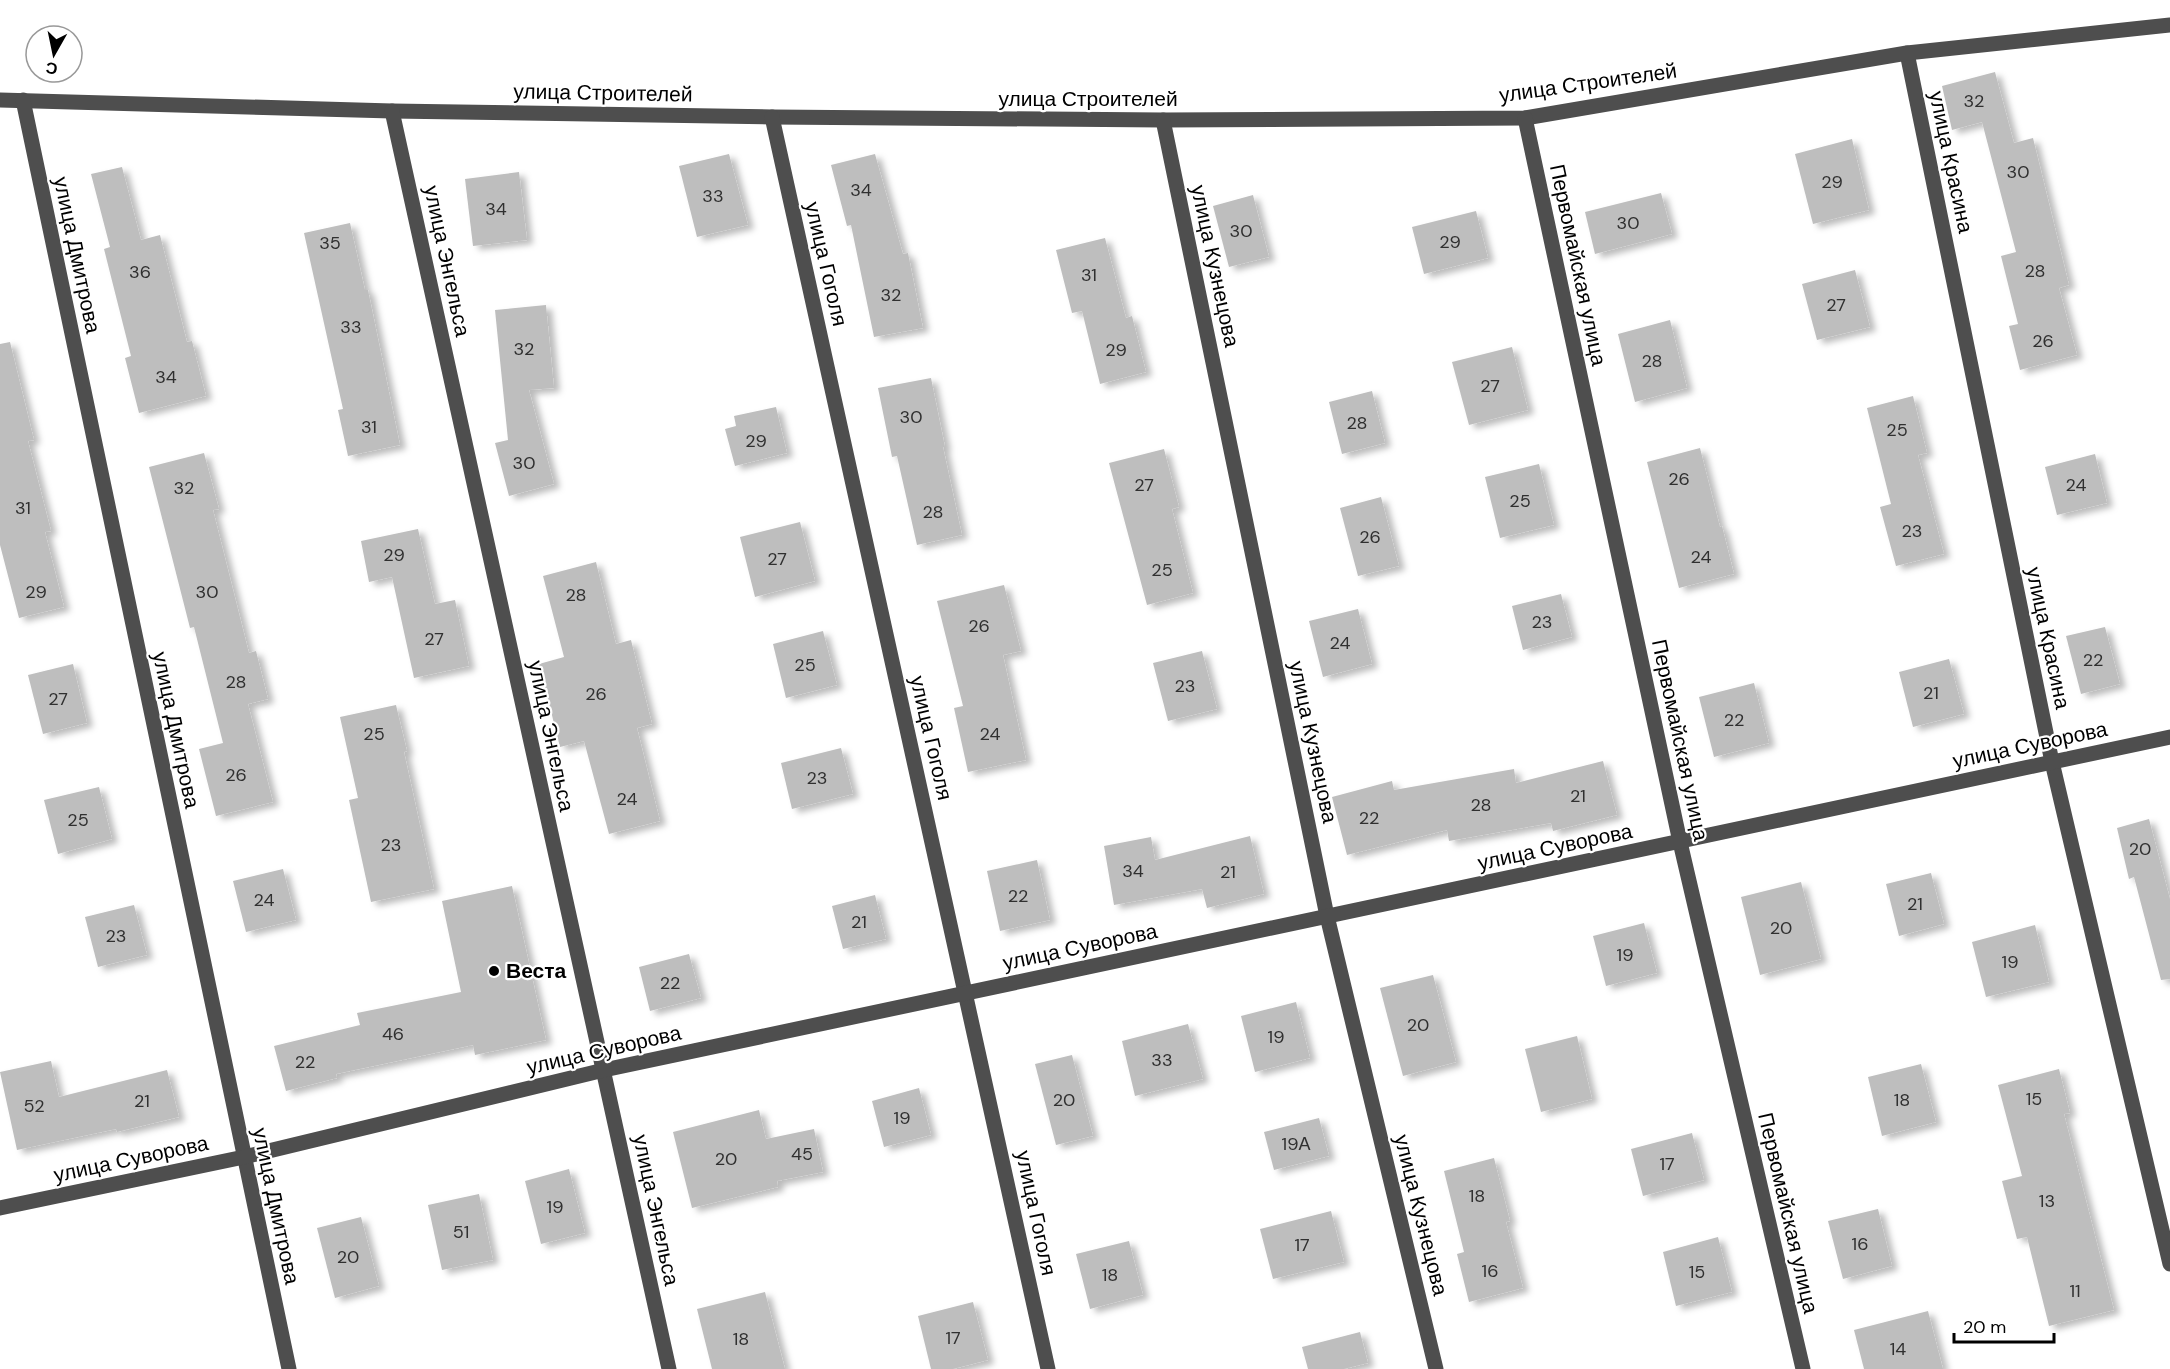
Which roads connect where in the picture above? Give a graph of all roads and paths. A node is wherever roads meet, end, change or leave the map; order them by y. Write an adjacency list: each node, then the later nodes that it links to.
1 (2170, 25): 2 (street, улица Строителей)
2 (1907, 53): 7 (street, улица Строителей); 10 (street, улица Красина)
3 (0, 100): 4 (street, улица Строителей)
4 (23, 100): 5 (street, улица Строителей); 15 (street, улица Дмитрова)
5 (392, 111): 6 (street, улица Строителей); 14 (street, улица Энгельса)
6 (772, 117): 8 (street, улица Строителей); 13 (street, улица Гоголя)
7 (1525, 118): 8 (street, улица Строителей); 11 (street, Первомайская улица)
8 (1163, 120): 12 (street, улица Кузнецова)
9 (2170, 737): 10 (street, улица Суворова)
10 (2052, 762): 11 (street, улица Суворова); 17 (street, улица Красина)
11 (1680, 842): 12 (street, улица Суворова); 22 (street, Первомайская улица)
12 (1327, 916): 13 (street, улица Суворова); 21 (street, улица Кузнецова)
13 (966, 993): 14 (street, улица Суворова); 20 (street, улица Гоголя)
14 (603, 1070): 15 (street, улица Суворова); 19 (street, улица Энгельса)
15 (244, 1157): 16 (street, улица Суворова); 18 (street, улица Дмитрова)
16 (0, 1208)
17 (2170, 1264)
18 (289, 1369)
19 (669, 1369)
20 (1048, 1369)
21 (1436, 1369)
22 (1803, 1369)

